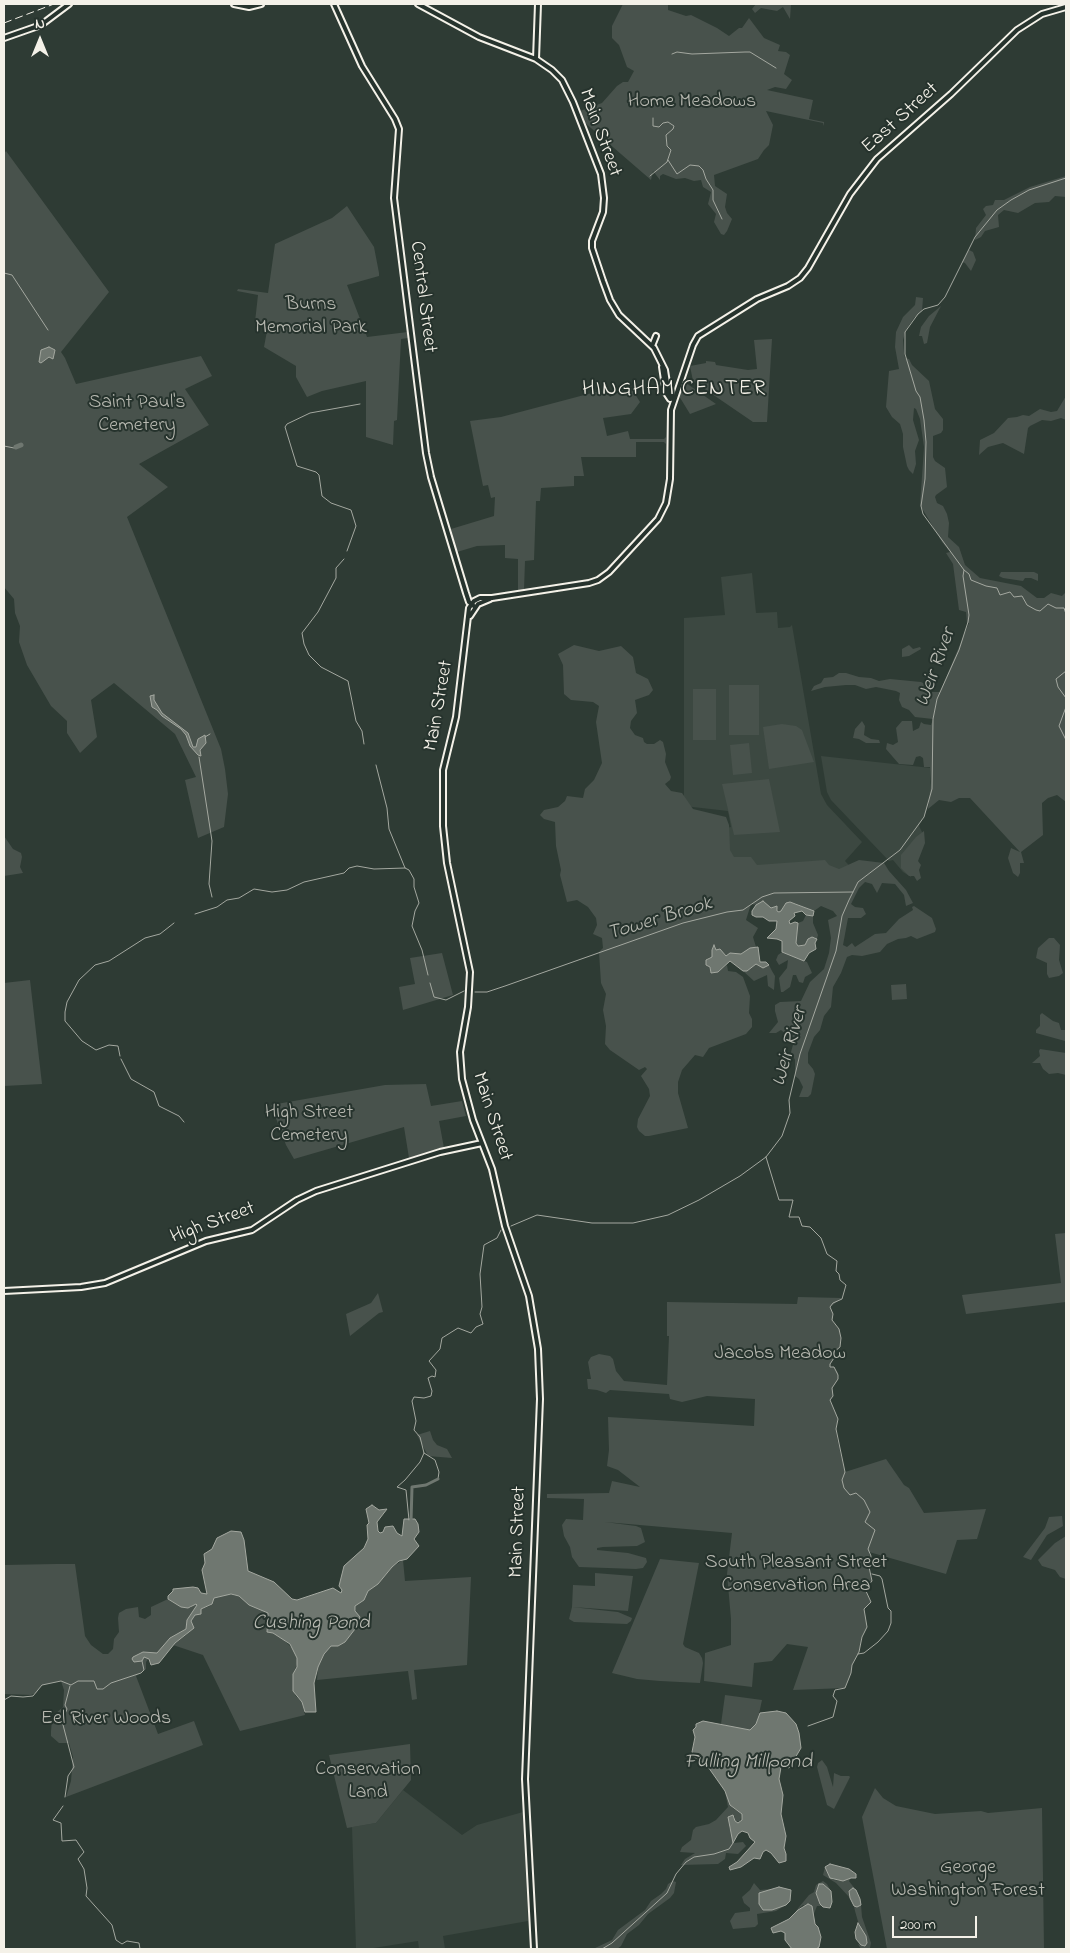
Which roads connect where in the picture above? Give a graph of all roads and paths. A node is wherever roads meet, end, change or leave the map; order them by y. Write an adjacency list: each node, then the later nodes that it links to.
1 (68, 4): 8 (main road)
2 (234, 4): 3 (main road)
3 (261, 4)
4 (334, 4): 13 (main road, Central Street)
5 (418, 4): 9 (main road, Main Street)
6 (538, 4): 9 (main road)
7 (1066, 7): 12 (main road, East Street)
8 (4, 38)
9 (536, 59): 11 (main road, Main Street)
10 (656, 336): 11 (main road)
11 (652, 346): 12 (main road, Main Street)
12 (674, 398): 13 (main road, Main Street)
13 (473, 605): 14 (main road, Main Street)
14 (482, 1143): 15 (main road, High Street); 16 (main road, Main Street)
15 (4, 1291)
16 (534, 1949)

